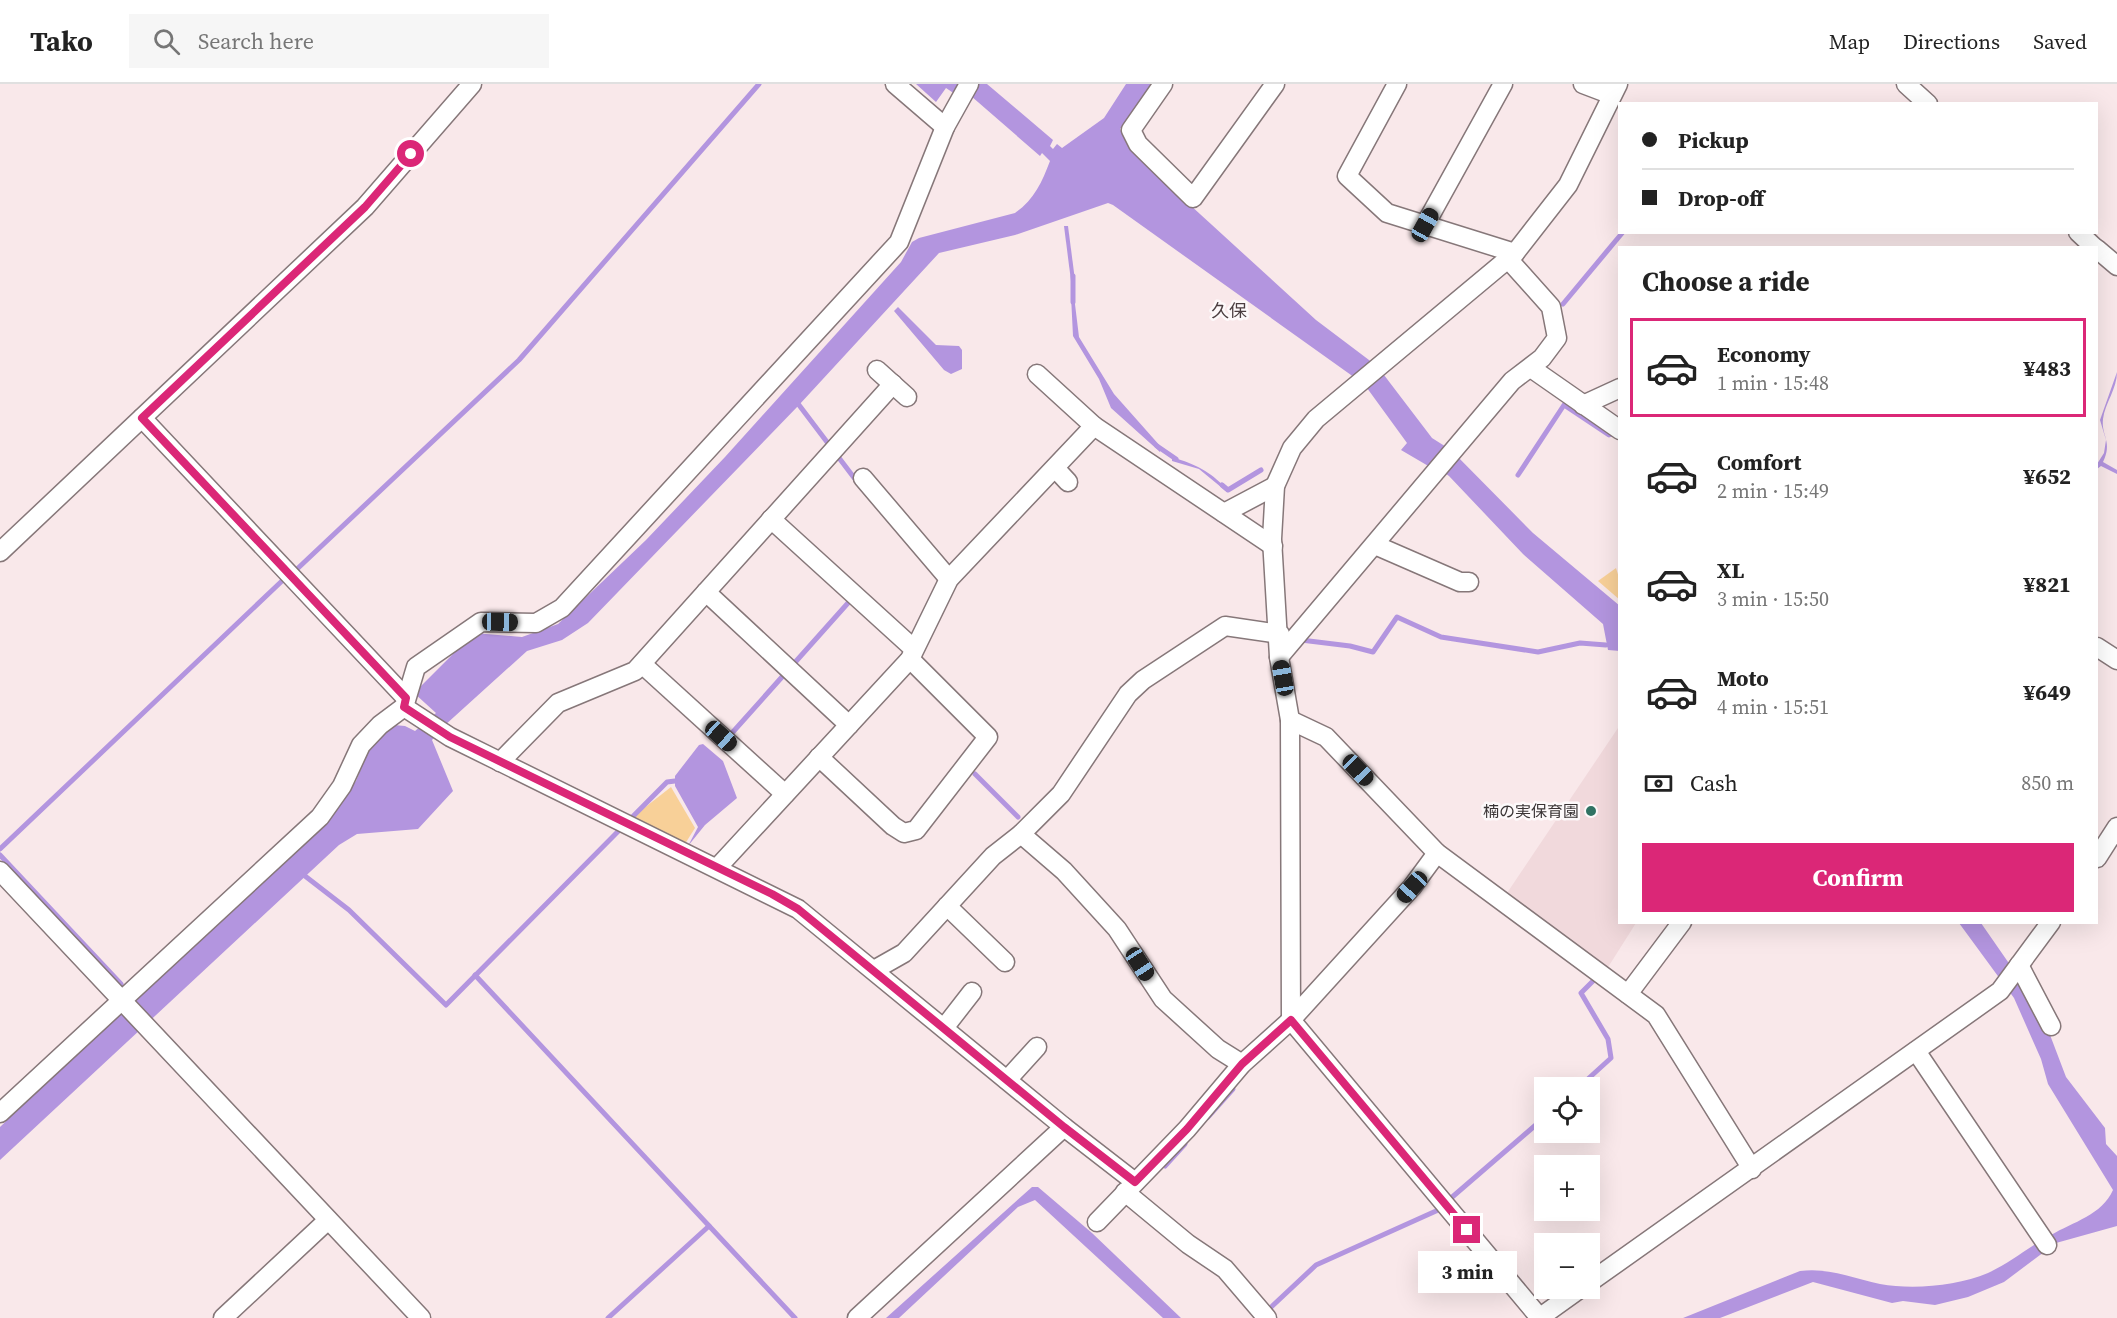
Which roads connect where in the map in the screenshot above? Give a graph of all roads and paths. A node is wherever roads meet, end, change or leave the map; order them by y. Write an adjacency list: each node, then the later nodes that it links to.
1 (472, 84): 26 (street)
2 (895, 84): 12 (street)
3 (969, 84): 12 (street)
4 (1163, 84): 5 (street)
5 (1275, 84)
6 (1397, 84): 13 (street)
7 (1503, 84): 13 (street)
8 (1583, 84): 10 (street)
9 (1906, 84): 11 (street)
10 (1615, 90): 17 (street)
11 (1926, 102)
12 (945, 127): 47 (street)
13 (1425, 225): 17 (street)
14 (2080, 234): 15 (street)
15 (2094, 246)
16 (2098, 250): 18 (street)
17 (1511, 256): 19 (street); 32 (street)
18 (2117, 266)
19 (1532, 368): 25 (street); 35 (street)
20 (878, 370): 22 (street)
21 (1037, 374): 27 (street)
22 (892, 384): 24 (street); 34 (street)
23 (1618, 389): 25 (street)
24 (907, 397)
25 (1583, 405): 28 (street)
26 (142, 418): 37 (street); 47 (street)
27 (1094, 426): 29 (street); 33 (street)
28 (1618, 429)
29 (1054, 468): 31 (street); 38 (street)
30 (863, 478): 38 (street)
31 (1068, 482)
32 (1275, 486): 33 (street); 36 (street)
33 (1224, 513): 36 (street)
34 (771, 519): 40 (street); 43 (street)
35 (1375, 545): 39 (street); 44 (street)
36 (1273, 546): 41 (street)
37 (0, 552)
38 (949, 579): 43 (street)
39 (1469, 582)
40 (706, 592): 46 (street); 49 (street)
41 (1280, 634): 44 (street); 54 (street)
42 (2098, 648): 45 (street)
43 (912, 654): 49 (street); 50 (street)
44 (1279, 657): 48 (street)
45 (2117, 660)
46 (642, 664): 51 (street); 52 (street)
47 (405, 703): 51 (street); 67 (street)
48 (1290, 720): 55 (street); 68 (street)
49 (849, 725): 50 (street)
50 (819, 757): 52 (street)
51 (500, 762): 57 (street)
52 (785, 794): 57 (street)
53 (2117, 827): 56 (street)
54 (1021, 834): 59 (street); 73 (street)
55 (1437, 853): 66 (street); 68 (street)
56 (2098, 856)
57 (717, 868): 64 (street)
58 (0, 871): 67 (street)
59 (947, 906): 62 (street); 64 (street)
60 (1680, 924): 66 (street)
61 (2050, 924): 63 (street)
62 (1005, 962)
63 (2019, 965): 69 (street); 72 (street)
64 (874, 970): 70 (street)
65 (972, 992): 70 (street)
66 (1628, 994): 77 (street)
67 (122, 1000): 75 (street); 79 (street)
68 (1291, 1020): 73 (street); 88 (street)
69 (2051, 1026)
70 (944, 1028): 74 (street)
71 (1037, 1047): 74 (street)
72 (1916, 1051): 77 (street); 81 (street)
73 (1242, 1064): 78 (street)
74 (1007, 1080): 76 (street)
75 (0, 1113)
76 (1064, 1127): 78 (street); 86 (street)
77 (1752, 1169): 82 (street)
78 (1130, 1187): 80 (street); 87 (street)
79 (328, 1220): 84 (street); 85 (street)
80 (1097, 1222)
81 (2047, 1245)
82 (1600, 1275)
83 (1566, 1299): 88 (street)
84 (223, 1318)
85 (421, 1318)
86 (857, 1318)
87 (1267, 1318)
88 (1540, 1318)

